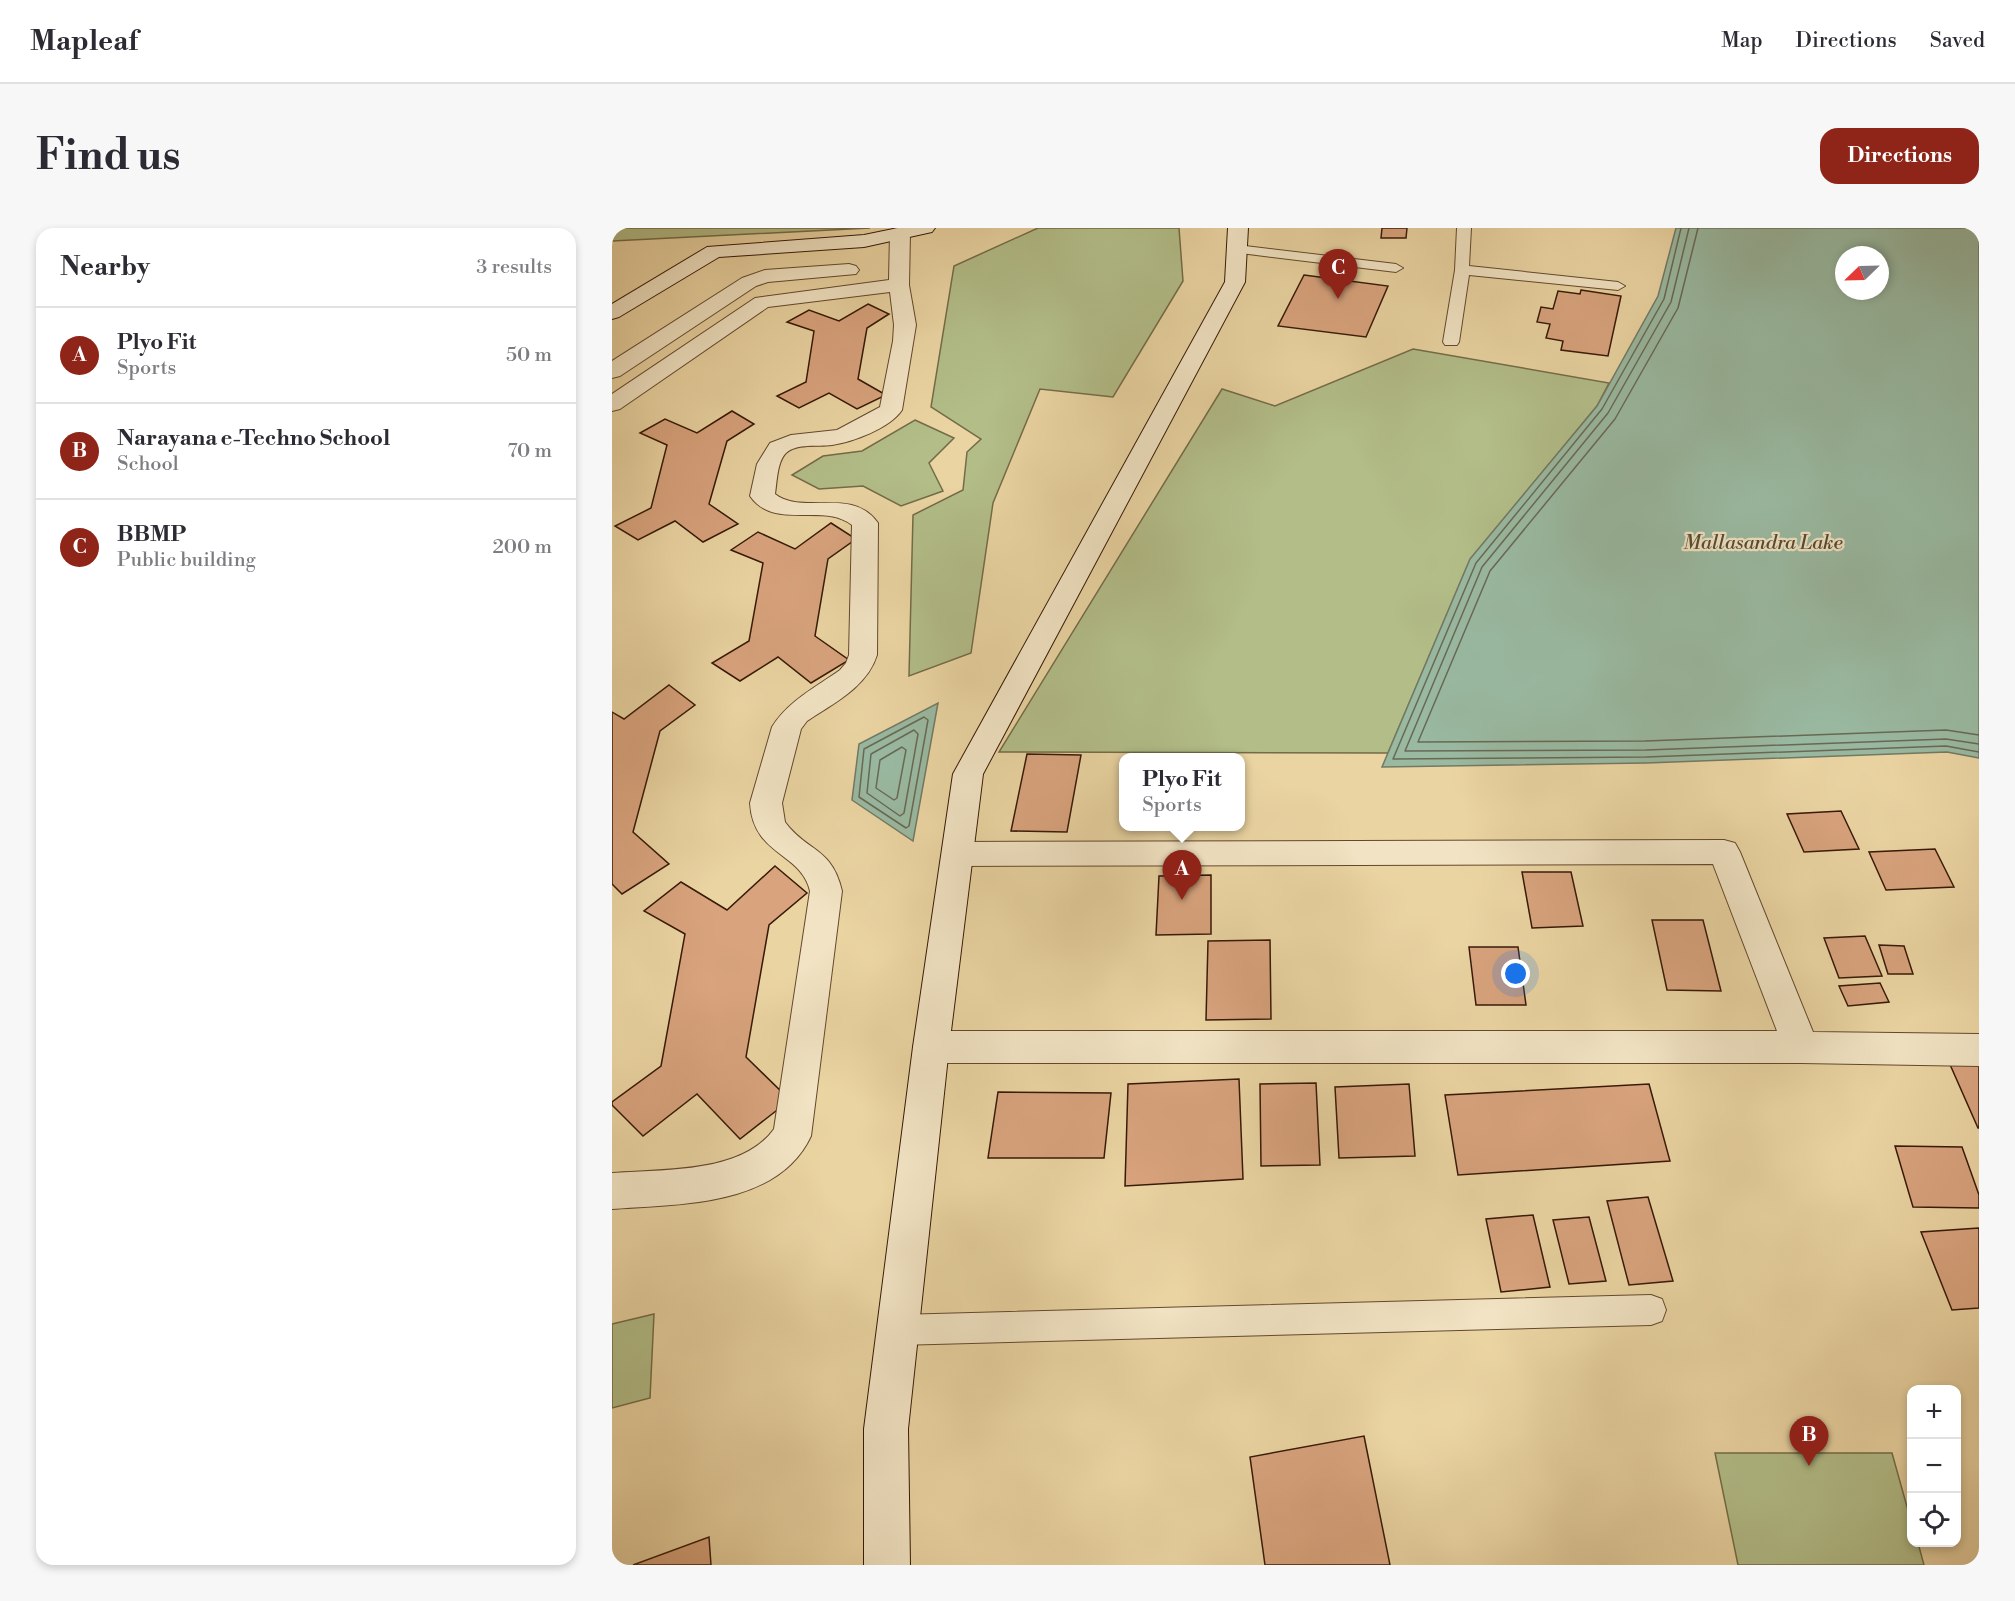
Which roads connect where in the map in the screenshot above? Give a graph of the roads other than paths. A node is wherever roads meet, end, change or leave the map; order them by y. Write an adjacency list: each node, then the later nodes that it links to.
1 (925, 228): 3 (street)
2 (1464, 228): 6 (lane)
3 (900, 233): 7 (street); 9 (street)
4 (1238, 238): 5 (lane); 13 (street)
5 (1396, 268)
6 (1461, 270): 8 (lane); 10 (lane)
7 (885, 272): 11 (street); 12 (street); 17 (street)
8 (1618, 286)
9 (612, 313)
10 (1451, 342)
11 (612, 371)
12 (612, 404)
13 (958, 854): 14 (street); 15 (street)
14 (931, 1047): 15 (street); 19 (street)
15 (1801, 1047): 16 (street)
16 (1979, 1050)
17 (612, 1191)
18 (1651, 1310): 19 (lane)
19 (897, 1330): 20 (street)
20 (887, 1565)

